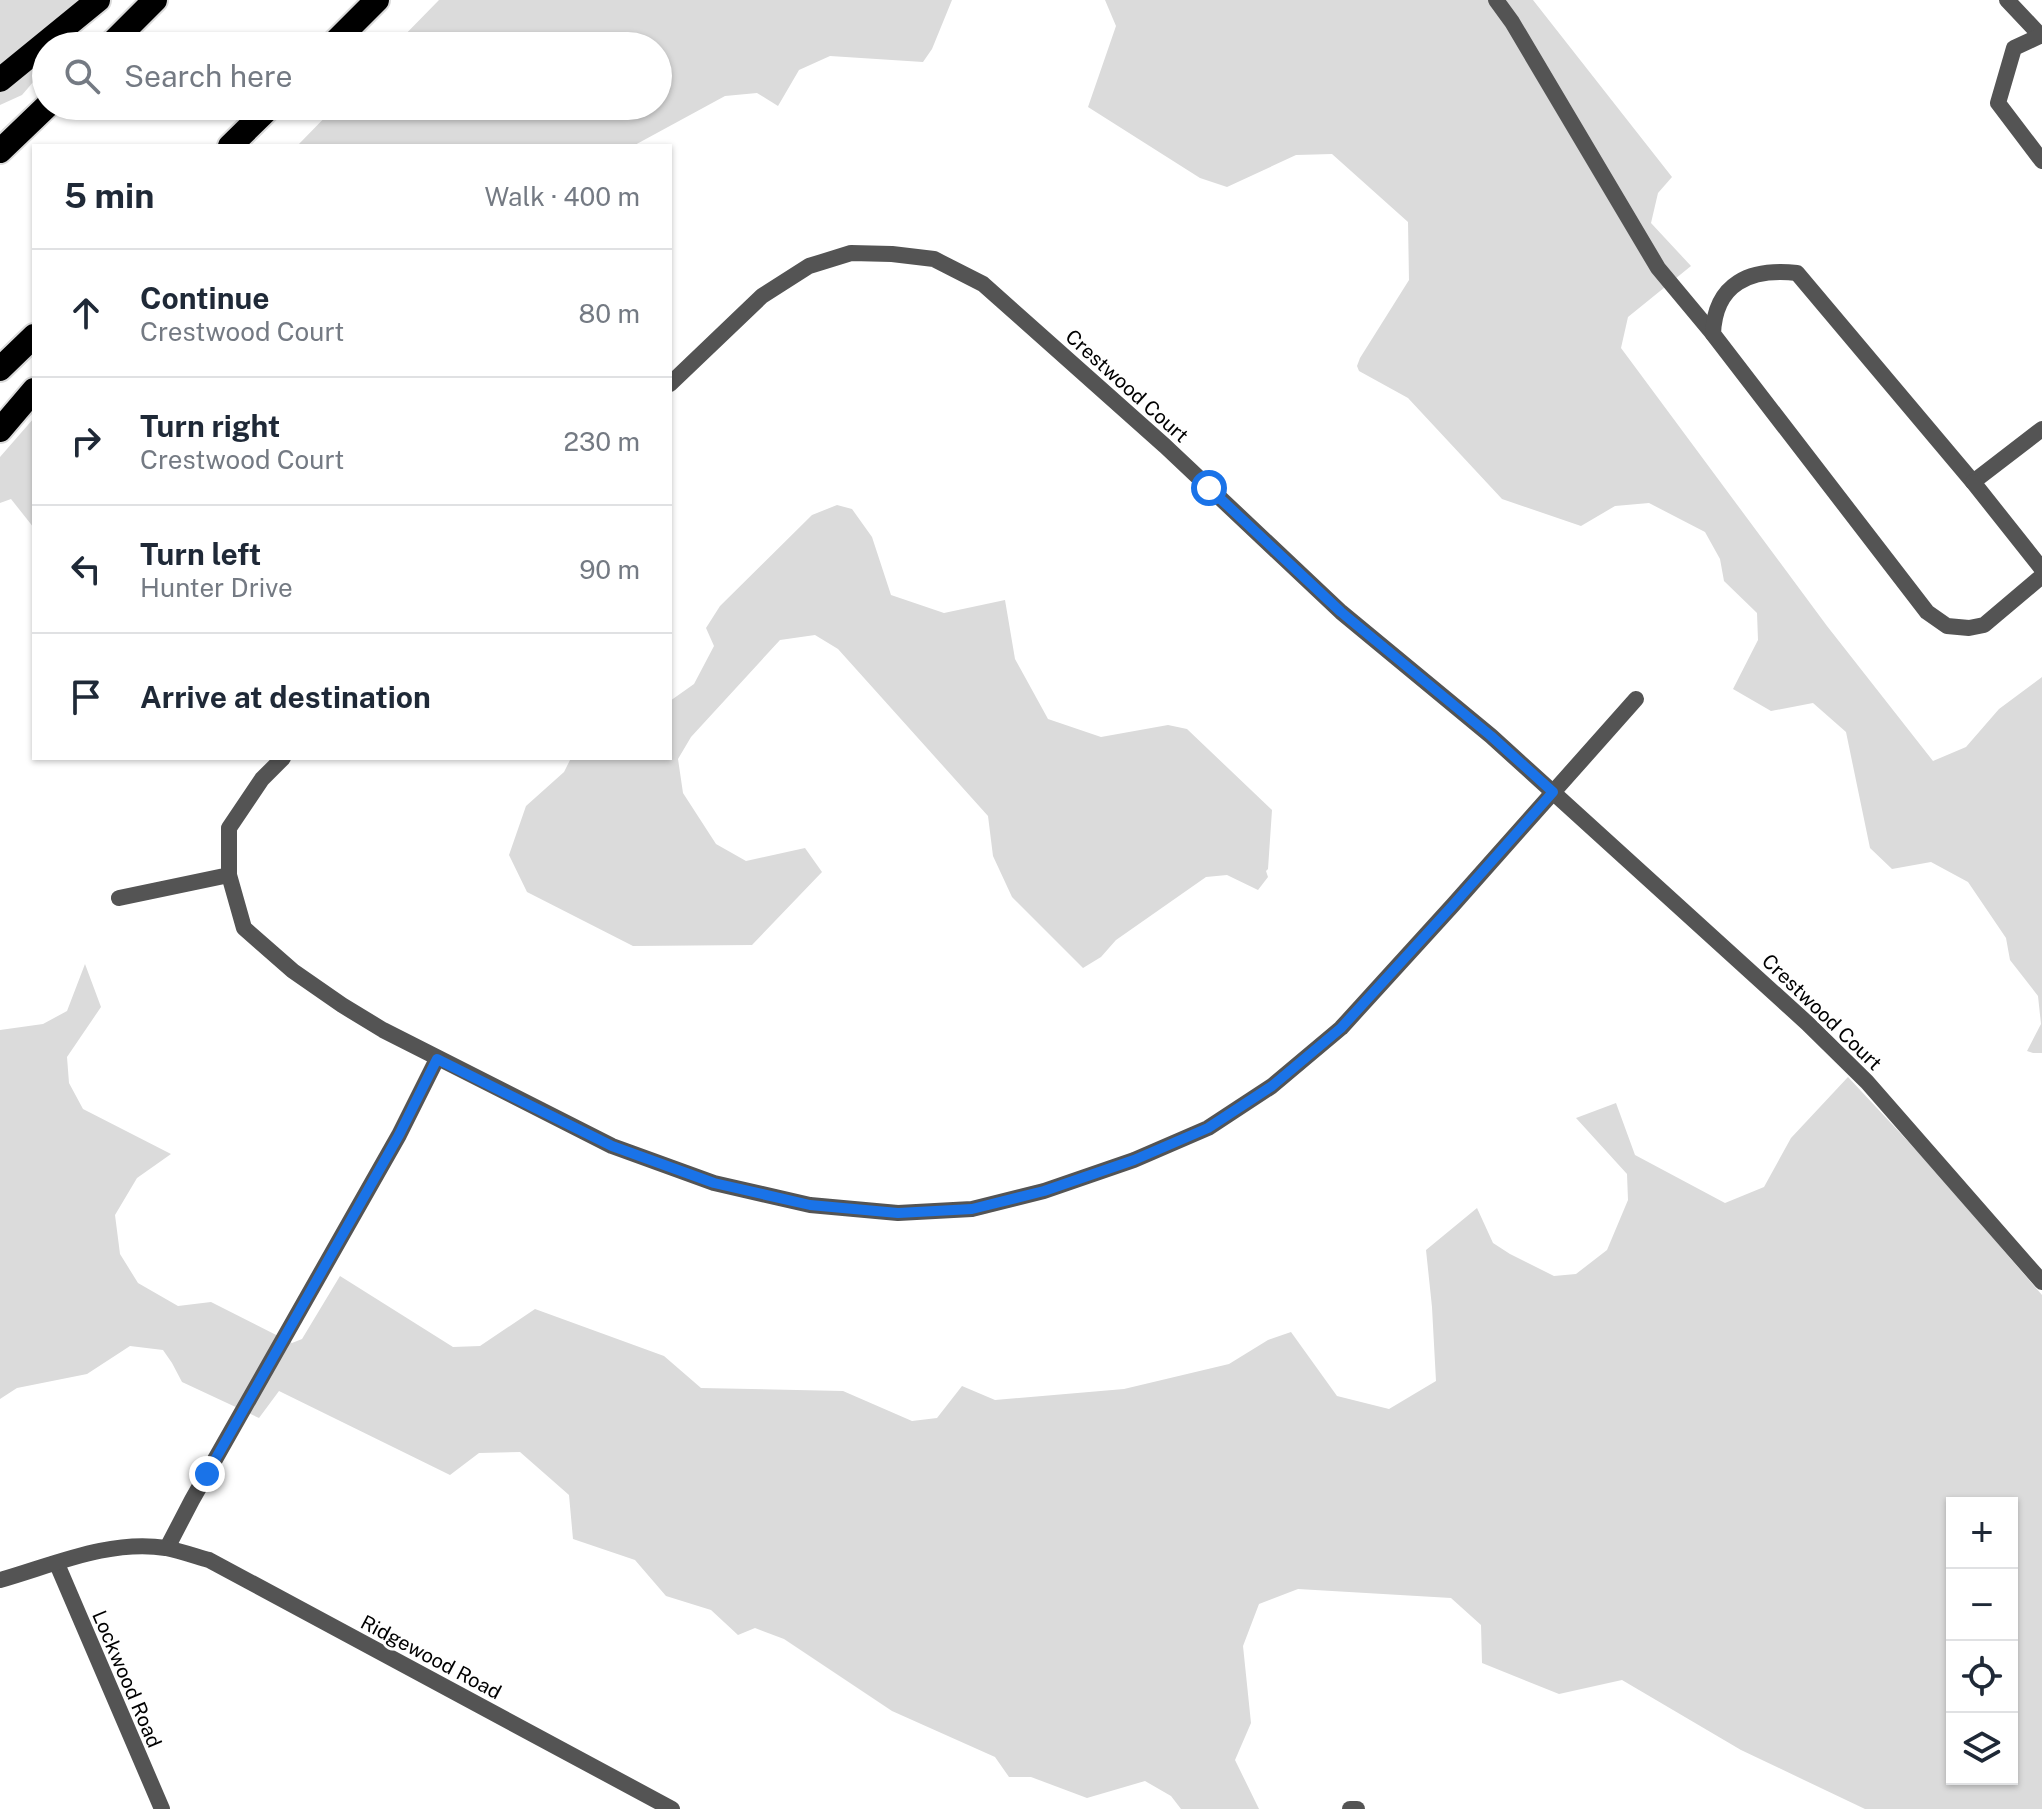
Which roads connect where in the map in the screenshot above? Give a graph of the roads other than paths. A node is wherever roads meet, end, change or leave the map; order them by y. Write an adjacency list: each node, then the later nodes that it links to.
1 (98, 0): 6 (highway)
2 (155, 0): 7 (highway)
3 (377, 0): 8 (highway)
4 (1496, 0): 19 (street)
5 (2007, 0): 9 (street)
6 (59, 32)
7 (123, 32)
8 (345, 32)
9 (2041, 35): 18 (street)
10 (32, 54): 11 (highway)
11 (0, 80)
12 (32, 120): 17 (highway)
13 (258, 120): 15 (highway)
14 (261, 120): 16 (highway)
15 (232, 144)
16 (242, 144)
17 (0, 151)
18 (2042, 161)
19 (1713, 334): 26 (street); 28 (street)
20 (32, 338): 21 (highway)
21 (0, 369)
22 (672, 382): 31 (street, Crestwood Court)
23 (32, 392): 25 (highway)
24 (2042, 429): 26 (street)
25 (0, 430)
26 (1973, 482): 27 (street)
27 (2042, 569)
28 (2042, 576)
29 (1636, 699): 31 (street)
30 (281, 760): 32 (street)
31 (1553, 792): 34 (street); 35 (street, Crestwood Court)
32 (229, 875): 33 (street); 34 (street)
33 (119, 898)
34 (437, 1059): 36 (street)
35 (2042, 1282)
36 (167, 1548): 37 (street, Ridgewood Road); 40 (street, Ridgewood Road)
37 (57, 1564): 38 (street, Ridgewood Road); 39 (street, Lockwood Road)
38 (0, 1580)
39 (162, 1809)
40 (672, 1809)
41 (1350, 1809): 42 (street)
42 (1357, 1809)

